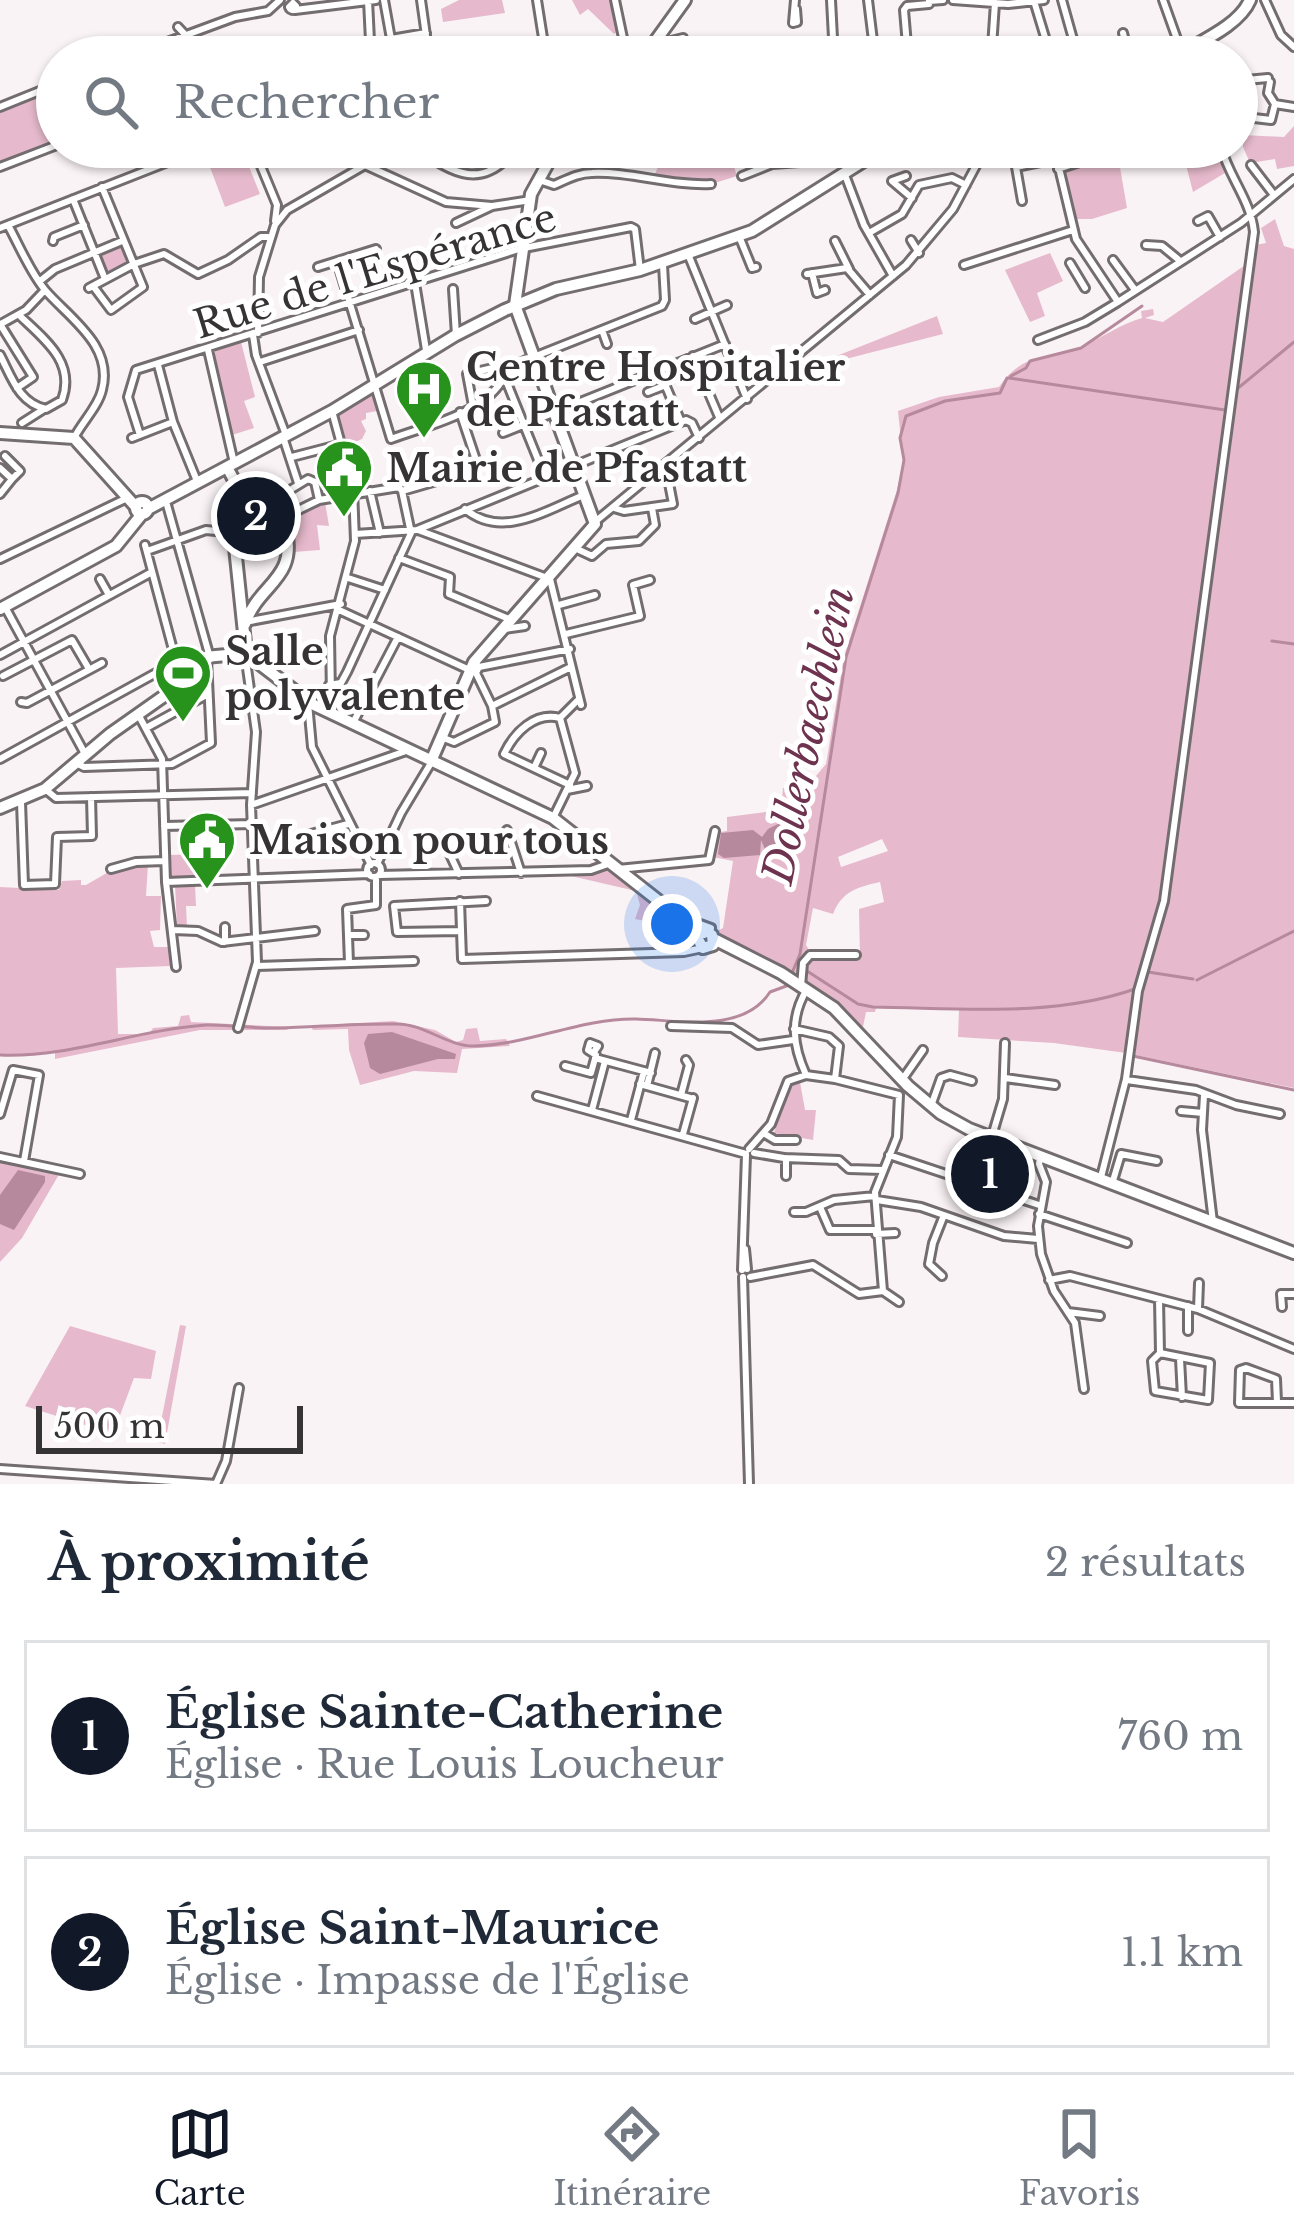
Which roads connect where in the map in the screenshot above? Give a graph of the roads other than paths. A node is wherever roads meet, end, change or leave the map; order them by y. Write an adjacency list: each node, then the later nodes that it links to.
1 (280, 0): 23 (street)
2 (374, 0): 20 (street); 24 (street); 25 (street)
3 (421, 0): 22 (street)
4 (616, 0): 29 (street)
5 (686, 0): 30 (main road)
6 (831, 0): 31 (street)
7 (868, 0): 32 (street)
8 (943, 0): 17 (street)
9 (953, 0): 16 (street)
10 (1044, 0): 15 (street)
11 (1063, 0): 36 (street)
12 (1163, 0): 37 (street)
13 (1265, 0): 39 (street)
14 (1013, 1): 15 (street); 16 (street)
15 (1034, 1): 35 (street)
16 (995, 3): 34 (street)
17 (929, 4): 33 (street)
18 (1246, 4): 38 (main road)
19 (537, 5): 28 (street)
20 (292, 10)
21 (178, 27): 23 (street)
22 (426, 33): 26 (street); 27 (street)
23 (186, 35)
24 (370, 36)
25 (390, 36)
26 (408, 36)
27 (426, 36)
28 (542, 36)
29 (623, 36)
30 (662, 36)
31 (833, 36)
32 (872, 36)
33 (906, 36)
34 (993, 36)
35 (1045, 36)
36 (1072, 36)
37 (1177, 36)
38 (1206, 36)
39 (1294, 47)
40 (1258, 80): 42 (street)
41 (36, 92): 43 (street)
42 (1275, 104): 44 (street); 45 (street)
43 (0, 106)
44 (1294, 107)
45 (1258, 118)
46 (36, 153): 47 (street)
47 (0, 167)
48 (151, 168): 69 (street)
49 (262, 168): 75 (street)
50 (359, 168): 77 (street)
51 (374, 168): 76 (street)
52 (444, 168): 53 (street)
53 (496, 168)
54 (547, 168): 65 (main road)
55 (764, 168): 63 (street)
56 (847, 168): 62 (main road)
57 (976, 168): 68 (street)
58 (1016, 168): 74 (street)
59 (1227, 168): 78 (street)
60 (1253, 168): 70 (street)
61 (1058, 169): 86 (street)
62 (843, 172): 87 (street); 88 (main road)
63 (742, 176)
64 (1294, 179): 70 (street)
65 (540, 180): 67 (street); 73 (main road)
66 (901, 180): 72 (street)
67 (711, 184)
68 (967, 186): 72 (street); 99 (street)
69 (101, 187): 71 (street); 92 (street)
70 (1274, 195): 78 (street)
71 (73, 198): 84 (street); 85 (street)
72 (911, 198): 87 (street)
73 (531, 200): 76 (street); 96 (main road)
74 (1022, 201)
75 (277, 206): 77 (street); 83 (street)
76 (492, 206): 80 (street)
77 (290, 208): 83 (street)
78 (1251, 213): 81 (street); 82 (street)
79 (1198, 221): 89 (street)
80 (456, 223)
81 (1240, 223): 82 (street); 89 (street)
82 (1253, 223): 314 (street)
83 (275, 225): 90 (street)
84 (84, 226): 94 (street); 98 (street)
85 (4, 227): 116 (street)
86 (1073, 230): 107 (street); 110 (street)
87 (869, 233): 113 (street)
88 (739, 236): 100 (main road); 109 (street)
89 (1220, 236): 102 (street)
90 (268, 237): 106 (street); 134 (street)
91 (911, 240): 99 (street)
92 (122, 241): 98 (street); 106 (street)
93 (835, 241): 111 (street)
94 (53, 242)
95 (1146, 245): 102 (street)
96 (523, 248): 112 (street, Rue de l'Espérance); 117 (street, Rue de l'Espérance); 126 (main road)
97 (376, 249): 103 (street)
98 (94, 253): 115 (street); 116 (street)
99 (919, 253): 113 (street)
100 (688, 254): 104 (main road); 128 (street)
101 (1113, 260): 121 (street)
102 (1179, 260): 121 (street)
103 (337, 261): 108 (street); 125 (street)
104 (663, 263): 112 (main road); 133 (street)
105 (1070, 263): 114 (street)
106 (134, 264): 115 (street); 115 (street)
107 (964, 265)
108 (318, 267)
109 (756, 267)
110 (1093, 267): 114 (street); 124 (street)
111 (849, 268): 122 (street); 123 (street)
112 (640, 270): 126 (main road)
113 (892, 276): 123 (street)
114 (1078, 277): 118 (street)
115 (105, 279)
116 (40, 281): 120 (street)
117 (416, 283): 125 (street, Rue de l'Espérance); 140 (street)
118 (1085, 288)
119 (453, 289): 135 (street)
120 (45, 290): 129 (street); 166 (street)
121 (1135, 290): 124 (street)
122 (820, 294)
123 (870, 295): 152 (street)
124 (1118, 302): 136 (street)
125 (350, 304): 132 (street); 134 (street, Rue de l'Espérance)
126 (515, 305): 135 (main road); 143 (main road)
127 (727, 305): 128 (street)
128 (712, 312): 130 (street); 138 (street)
129 (19, 315): 131 (street); 154 (street)
130 (695, 319)
131 (0, 324): 150 (street)
132 (359, 329): 144 (street); 149 (street)
133 (602, 330): 137 (street); 143 (street)
134 (256, 334): 139 (street, Rue de l'Espérance); 144 (street)
135 (456, 334): 140 (main road)
136 (1038, 340)
137 (608, 344)
138 (724, 344): 142 (street); 152 (street)
139 (208, 350): 145 (street, Rue de l'Espérance); 174 (street)
140 (428, 353): 149 (main road)
141 (0, 356): 150 (street)
142 (693, 356): 146 (street); 158 (street)
143 (533, 358): 147 (street); 157 (main road)
144 (259, 362): 165 (street)
145 (158, 365): 159 (street); 159 (street, Rue de l'Espérance)
146 (659, 370): 148 (street); 157 (street)
147 (506, 374): 153 (street); 153 (street); 162 (street)
148 (666, 385): 151 (street); 160 (street)
149 (376, 386): 155 (main road); 156 (street)
150 (17, 388): 154 (street)
151 (648, 392)
152 (747, 399): 167 (street)
153 (473, 406): 156 (street)
154 (44, 410): 161 (street)
155 (332, 411): 165 (main road); 168 (street)
156 (460, 412): 180 (street)
157 (554, 412): 162 (street); 171 (main road)
158 (719, 417)
159 (172, 422): 177 (street)
160 (680, 422): 167 (street); 171 (street)
161 (22, 423)
162 (525, 424): 164 (street); 175 (street)
163 (0, 433): 166 (main road)
164 (503, 433)
165 (285, 436): 170 (street); 174 (main road)
166 (74, 438): 185 (main road)
167 (699, 438): 172 (street)
168 (342, 443): 170 (street); 182 (street)
169 (5, 456): 176 (street)
170 (292, 458): 178 (street)
171 (574, 465): 175 (street); 183 (main road)
172 (665, 466): 187 (street); 188 (street)
173 (0, 469): 176 (street)
174 (232, 469): 177 (main road); 186 (main road)
175 (545, 477): 189 (street)
176 (12, 479): 181 (street)
177 (197, 482): 185 (main road)
178 (298, 483): 184 (street); 186 (street)
179 (370, 491): 180 (street); 182 (street); 195 (street)
180 (403, 491): 194 (street)
181 (0, 494)
182 (351, 494): 184 (street); 196 (street)
183 (586, 494): 189 (street); 191 (main road)
184 (319, 500): 190 (street)
185 (141, 504): 197 (street); 200 (street); 213 (main road)
186 (252, 504): 190 (main road); 193 (main road)
187 (614, 508): 188 (street); 191 (street)
188 (652, 508): 198 (street)
189 (465, 509): 194 (street)
190 (282, 518): 210 (main road)
191 (596, 521): 198 (main road)
192 (255, 524): 193 (street)
193 (237, 529): 197 (street); 209 (main road)
194 (414, 530): 195 (street); 199 (street); 202 (street)
195 (380, 533): 196 (street)
196 (355, 534): 203 (street)
197 (176, 540): 201 (street); 226 (street)
198 (575, 547): 202 (main road)
199 (399, 558): 206 (street); 215 (street)
200 (0, 559)
201 (152, 572): 207 (street); 225 (street)
202 (547, 577): 211 (street); 215 (main road)
203 (348, 578): 206 (street); 212 (street)
204 (100, 579): 207 (street)
205 (650, 580): 218 (street)
206 (385, 590): 214 (street)
207 (109, 595): 220 (street)
208 (595, 596): 211 (street)
209 (240, 598): 210 (street); 216 (main road)
210 (254, 602): 216 (main road)
211 (559, 605): 218 (street)
212 (340, 607): 214 (street); 216 (street); 232 (street)
213 (2, 608): 220 (street)
214 (370, 623): 219 (street); 232 (street)
215 (506, 623): 217 (street); 229 (main road)
216 (244, 624): 223 (main road)
217 (525, 626)
218 (566, 634): 221 (street)
219 (398, 637): 229 (street); 241 (street)
220 (24, 642): 222 (street); 224 (street)
221 (569, 649): 228 (street); 229 (street)
222 (0, 656)
223 (242, 657): 226 (main road); 237 (main road); 255 (street)
224 (34, 660): 230 (street); 231 (street); 233 (street)
225 (179, 660): 226 (street); 240 (street)
226 (202, 660): 234 (street); 238 (main road)
227 (102, 663): 230 (street)
228 (572, 667): 236 (street); 239 (street)
229 (474, 668): 236 (street); 243 (main road)
230 (89, 669): 233 (street)
231 (2, 676)
232 (330, 689): 237 (street)
233 (51, 690): 235 (street); 240 (street)
234 (208, 694): 242 (street); 249 (street)
235 (21, 703)
236 (492, 706): 243 (street)
237 (315, 709): 241 (main road); 251 (street)
238 (143, 710): 242 (street); 247 (main road)
239 (560, 718): 250 (street); 253 (street)
240 (68, 722): 246 (street); 247 (street)
241 (352, 724): 244 (main road)
242 (146, 728): 249 (street)
243 (441, 737): 248 (main road)
244 (409, 749): 248 (main road); 251 (street)
245 (541, 753): 250 (street)
246 (0, 759)
247 (81, 759): 249 (street); 254 (main road)
248 (432, 759): 261 (main road); 274 (street)
249 (163, 765): 256 (street)
250 (534, 768): 253 (street)
251 (328, 781): 259 (street); 263 (street)
252 (587, 786): 253 (street)
253 (568, 788): 261 (street)
254 (51, 793): 257 (street); 258 (main road)
255 (251, 793): 256 (street); 259 (street)
256 (163, 795): 257 (street); 264 (street)
257 (91, 797): 258 (street)
258 (20, 802): 260 (main road)
259 (251, 805): 262 (street)
260 (0, 808)
261 (553, 818): 272 (main road)
262 (253, 824): 264 (street); 277 (street)
263 (348, 824): 267 (street); 274 (street)
264 (164, 826): 269 (street)
265 (507, 830): 275 (street)
266 (715, 831): 270 (street)
267 (296, 838)
268 (446, 846): 276 (street)
269 (165, 861): 273 (street); 278 (street)
270 (704, 862): 271 (street); 272 (street)
271 (719, 862)
272 (614, 866): 275 (street); 290 (main road)
273 (111, 869)
274 (374, 871): 276 (street); 277 (street); 287 (street)
275 (520, 873): 276 (street)
276 (459, 874)
277 (254, 878): 278 (street); 286 (street)
278 (166, 881): 283 (street)
279 (486, 901): 280 (street)
280 (460, 902): 285 (street); 285 (street)
281 (680, 912): 290 (street)
282 (225, 927): 289 (street)
283 (173, 930): 289 (street); 295 (street)
284 (315, 931): 286 (street)
285 (461, 931): 290 (street)
286 (255, 935): 289 (street); 294 (street)
287 (348, 935): 288 (street); 293 (street)
288 (364, 935)
289 (225, 942)
290 (704, 942): 296 (main road)
291 (856, 955): 296 (street)
292 (414, 961): 293 (street)
293 (349, 963): 294 (street)
294 (257, 966): 297 (street)
295 (176, 968)
296 (804, 989): 299 (street); 318 (main road)
297 (238, 1026)
298 (670, 1026): 300 (street)
299 (794, 1030): 300 (street); 312 (street)
300 (793, 1040): 310 (street)
301 (1006, 1043): 311 (street)
302 (923, 1050): 318 (street)
303 (656, 1053): 308 (street)
304 (605, 1060): 307 (street); 308 (street); 309 (street)
305 (686, 1060): 320 (street)
306 (566, 1066): 307 (street)
307 (591, 1072): 309 (street)
308 (647, 1072): 316 (street)
309 (602, 1075): 324 (street)
310 (806, 1076): 312 (street); 327 (street)
311 (1004, 1077): 313 (street); 317 (street); 333 (street)
312 (835, 1078): 318 (street)
313 (1036, 1079)
314 (1126, 1079): 319 (street); 345 (street)
315 (972, 1081): 323 (street)
316 (644, 1085): 320 (street); 330 (street)
317 (1055, 1085)
318 (906, 1088): 323 (main road); 336 (street)
319 (1202, 1094): 326 (street); 329 (street)
320 (681, 1095): 331 (street)
321 (537, 1096): 324 (street)
322 (1, 1100): 328 (street); 340 (street)
323 (931, 1106): 333 (main road)
324 (592, 1110): 330 (street)
325 (1180, 1112): 326 (street)
326 (1200, 1112): 351 (street)
327 (776, 1113): 332 (street); 335 (street)
328 (0, 1114)
329 (1280, 1114)
330 (631, 1120): 331 (street)
331 (683, 1134): 335 (street)
332 (764, 1134): 334 (street); 335 (street)
333 (991, 1139): 338 (main road)
334 (796, 1140)
335 (750, 1152): 339 (street); 357 (street)
336 (889, 1155): 342 (street); 348 (street)
337 (0, 1157): 340 (street)
338 (1040, 1157): 345 (main road); 348 (street)
339 (787, 1158): 342 (street); 344 (street)
340 (24, 1161): 343 (street)
341 (1157, 1161): 345 (street)
342 (882, 1170): 346 (street)
343 (80, 1174)
344 (786, 1176)
345 (1106, 1182): 351 (main road)
346 (876, 1198): 347 (street); 350 (street); 352 (street)
347 (820, 1207): 349 (street); 352 (street)
348 (1039, 1210): 354 (street); 355 (street)
349 (794, 1212)
350 (944, 1215): 354 (street); 358 (street)
351 (1210, 1217): 356 (main road)
352 (876, 1232): 353 (street); 361 (street)
353 (895, 1233)
354 (1038, 1239): 359 (street)
355 (1127, 1243)
356 (1294, 1253)
357 (747, 1274): 361 (street); 381 (street)
358 (943, 1276)
359 (1049, 1280): 363 (street); 368 (street)
360 (1199, 1283): 367 (street)
361 (883, 1291): 364 (street)
362 (1294, 1294): 366 (street)
363 (1159, 1299): 365 (street); 372 (street)
364 (899, 1302)
365 (1188, 1306): 367 (street); 370 (street)
366 (1282, 1307)
367 (1198, 1309): 371 (street)
368 (1068, 1312): 369 (street); 375 (street)
369 (1100, 1316)
370 (1188, 1331)
371 (1294, 1349)
372 (1160, 1354): 373 (street); 376 (street)
373 (1180, 1357): 376 (street); 376 (street)
374 (238, 1388): 380 (street)
375 (1084, 1389)
376 (1182, 1397)
377 (1277, 1402): 377 (street); 378 (street)
378 (1294, 1403)
379 (0, 1469): 380 (street)
380 (216, 1484)
381 (749, 1484)

